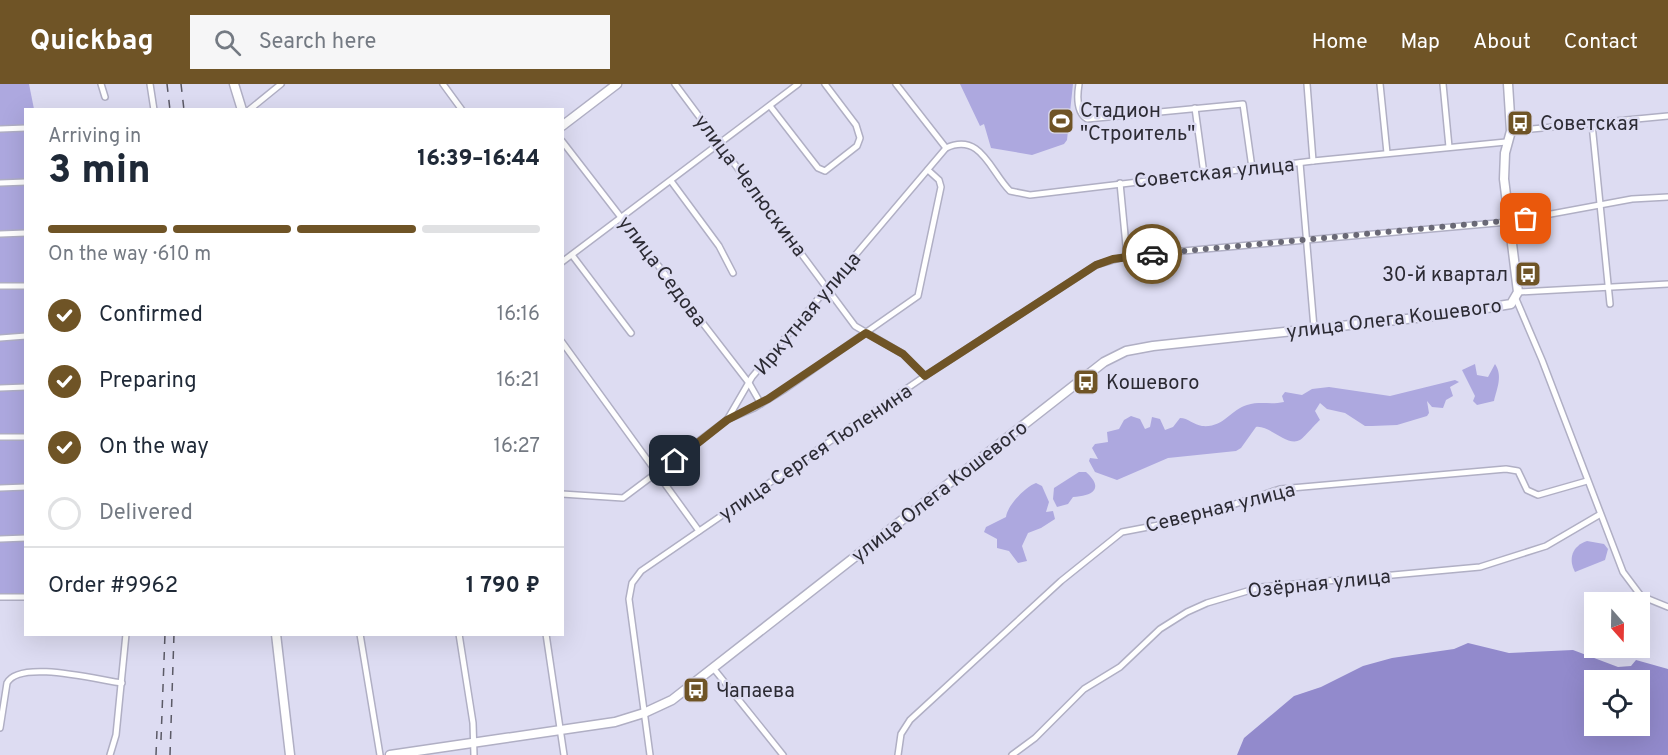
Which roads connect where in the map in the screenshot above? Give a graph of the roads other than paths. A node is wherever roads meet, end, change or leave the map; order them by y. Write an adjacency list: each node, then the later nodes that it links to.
1 (101, 84): 16 (street)
2 (150, 84): 18 (street)
3 (234, 84): 19 (street)
4 (281, 84): 20 (street)
5 (443, 84): 21 (street)
6 (617, 84): 24 (street)
7 (675, 84): 30 (street, улица Челюскина)
8 (798, 84): 17 (street)
9 (825, 84): 17 (street)
10 (896, 84): 33 (street)
11 (1079, 84): 22 (street)
12 (1307, 84): 35 (street)
13 (1380, 84): 34 (street)
14 (1443, 84): 32 (street)
15 (1508, 84): 28 (street)
16 (105, 97)
17 (770, 106): 30 (street)
18 (154, 108)
19 (241, 108)
20 (251, 108)
21 (461, 108)
22 (1195, 108): 37 (street); 39 (street)
23 (1668, 116): 25 (street)
24 (564, 124)
25 (1592, 124): 28 (street); 45 (street)
26 (24, 128): 27 (street)
27 (0, 129)
28 (1511, 131): 29 (street)
29 (1506, 142): 32 (street, Советская улица); 47 (street)
30 (720, 143): 40 (street); 58 (street, улица Челюскина)
31 (564, 144): 46 (street, улица Седова)
32 (1449, 147): 34 (street, Советская улица)
33 (946, 148): 38 (street, Иркутная улица); 43 (street, Советская улица)
34 (1387, 153): 35 (street, Советская улица)
35 (1313, 161): 36 (street, Советская улица)
36 (1300, 163): 37 (street, Советская улица); 50 (street)
37 (1252, 168): 39 (street, Советская улица)
38 (928, 170): 58 (street, Иркутная улица); 64 (street)
39 (1204, 174): 43 (street, Советская улица)
40 (671, 181): 46 (street); 54 (street)
41 (24, 182): 42 (street)
42 (0, 183)
43 (1120, 183): 52 (street)
44 (1668, 198): 45 (street, улица Сергея Тюленина)
45 (1599, 206): 47 (street, улица Сергея Тюленина); 59 (street)
46 (623, 219): 51 (street); 69 (street, улица Седова)
47 (1508, 222): 50 (street, улица Сергея Тюленина); 60 (street)
48 (24, 233): 49 (street)
49 (0, 234)
50 (1306, 241): 52 (street, улица Сергея Тюленина); 62 (street)
51 (572, 255): 53 (street); 63 (street)
52 (1127, 256): 68 (street, улица Сергея Тюленина)
53 (564, 261)
54 (733, 273)
55 (1668, 284): 59 (street)
56 (0, 286): 57 (street)
57 (24, 286)
58 (827, 287): 64 (street, улица Челюскина); 69 (street, Иркутная улица)
59 (1609, 289): 60 (street); 61 (street)
60 (1517, 296): 62 (street, улица Олега Кошевого); 77 (street)
61 (1610, 304)
62 (1314, 328): 93 (street, улица Олега Кошевого)
63 (632, 333)
64 (866, 333): 68 (street, улица Челюскина); 72 (street)
65 (24, 336): 66 (street)
66 (0, 338)
67 (564, 345): 76 (street)
68 (925, 376): 82 (street, улица Сергея Тюленина)
69 (749, 383): 72 (street, улица Седова); 73 (street, Иркутная улица)
70 (24, 387): 71 (street)
71 (0, 388)
72 (761, 404): 73 (street)
73 (727, 420): 76 (street, Иркутная улица)
74 (0, 437): 75 (street)
75 (24, 437)
76 (659, 473): 80 (street, Иркутная улица); 82 (street)
77 (1587, 481): 81 (street); 109 (street, Северная улица)
78 (24, 487): 79 (street)
79 (0, 488)
80 (564, 494)
81 (1599, 515): 87 (street); 110 (street, Озёрная улица)
82 (699, 531): 97 (street, улица Сергея Тюленина)
83 (24, 538): 84 (street)
84 (0, 539)
85 (0, 597): 86 (street)
86 (24, 597)
87 (1668, 607)
88 (126, 636): 96 (street)
89 (276, 636): 102 (street)
90 (360, 636): 103 (street)
91 (459, 636): 100 (street)
92 (546, 636): 99 (street)
93 (714, 669): 97 (street, улица Олега Кошевого); 108 (street)
94 (0, 680): 95 (street)
95 (7, 683): 96 (street); 98 (street)
96 (122, 683): 101 (street)
97 (644, 713): 99 (street, улица Олега Кошевого); 107 (street)
98 (0, 728)
99 (561, 732): 100 (street, улица Олега Кошевого); 106 (street)
100 (472, 744): 104 (street, улица Олега Кошевого); 105 (street)
101 (110, 755)
102 (290, 755)
103 (380, 755)
104 (390, 755)
105 (474, 755)
106 (564, 755)
107 (650, 755)
108 (783, 755)
109 (898, 755)
110 (1012, 755)

